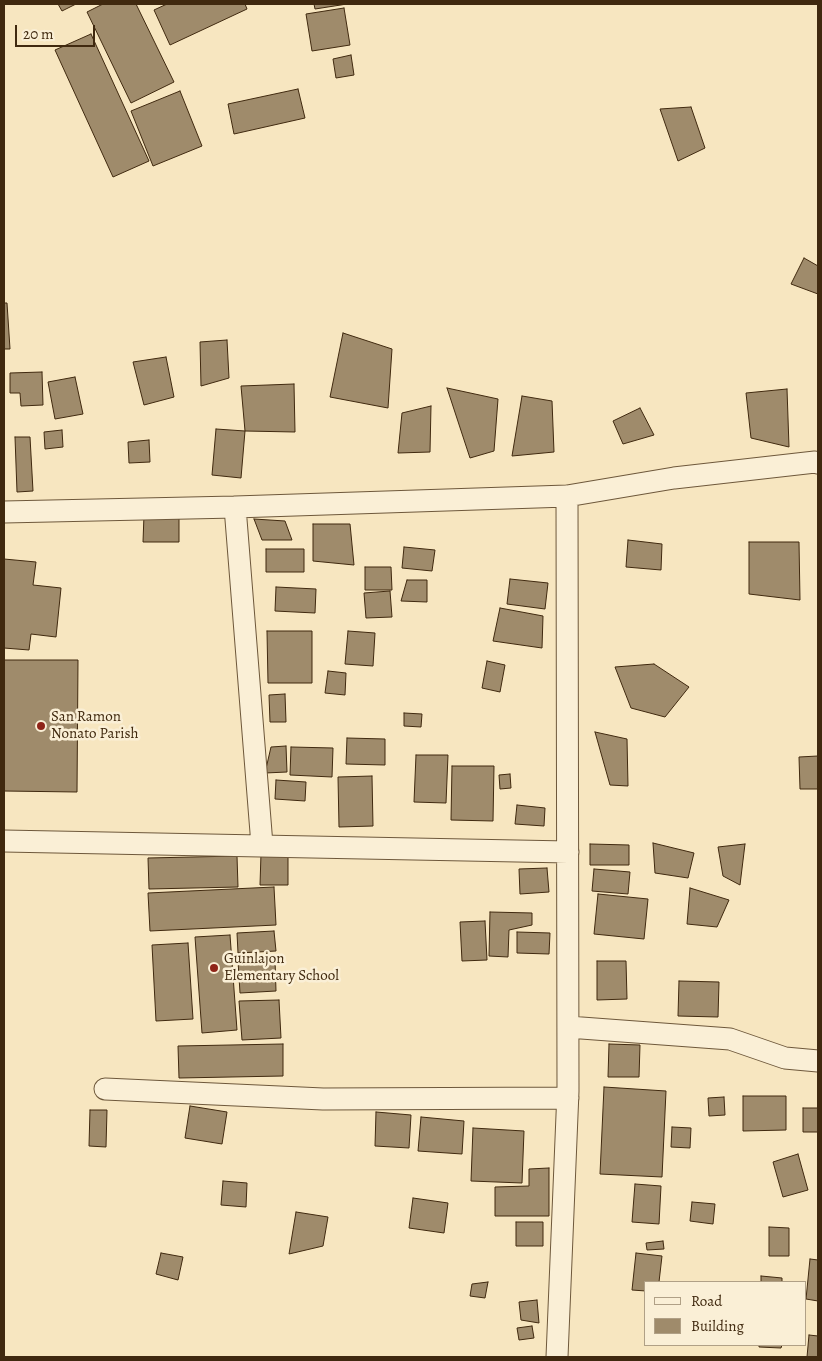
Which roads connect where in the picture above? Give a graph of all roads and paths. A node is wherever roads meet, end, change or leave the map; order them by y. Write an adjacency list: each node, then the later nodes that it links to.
1 (818, 463): 2 (street)
2 (567, 496): 3 (street); 7 (street)
3 (235, 507): 4 (street); 6 (street)
4 (4, 512)
5 (4, 841): 6 (street)
6 (262, 845): 7 (street)
7 (568, 852): 8 (street)
8 (568, 1027): 9 (street); 11 (street)
9 (818, 1061)
10 (105, 1089): 11 (street)
11 (568, 1098): 12 (street)
12 (557, 1357)

